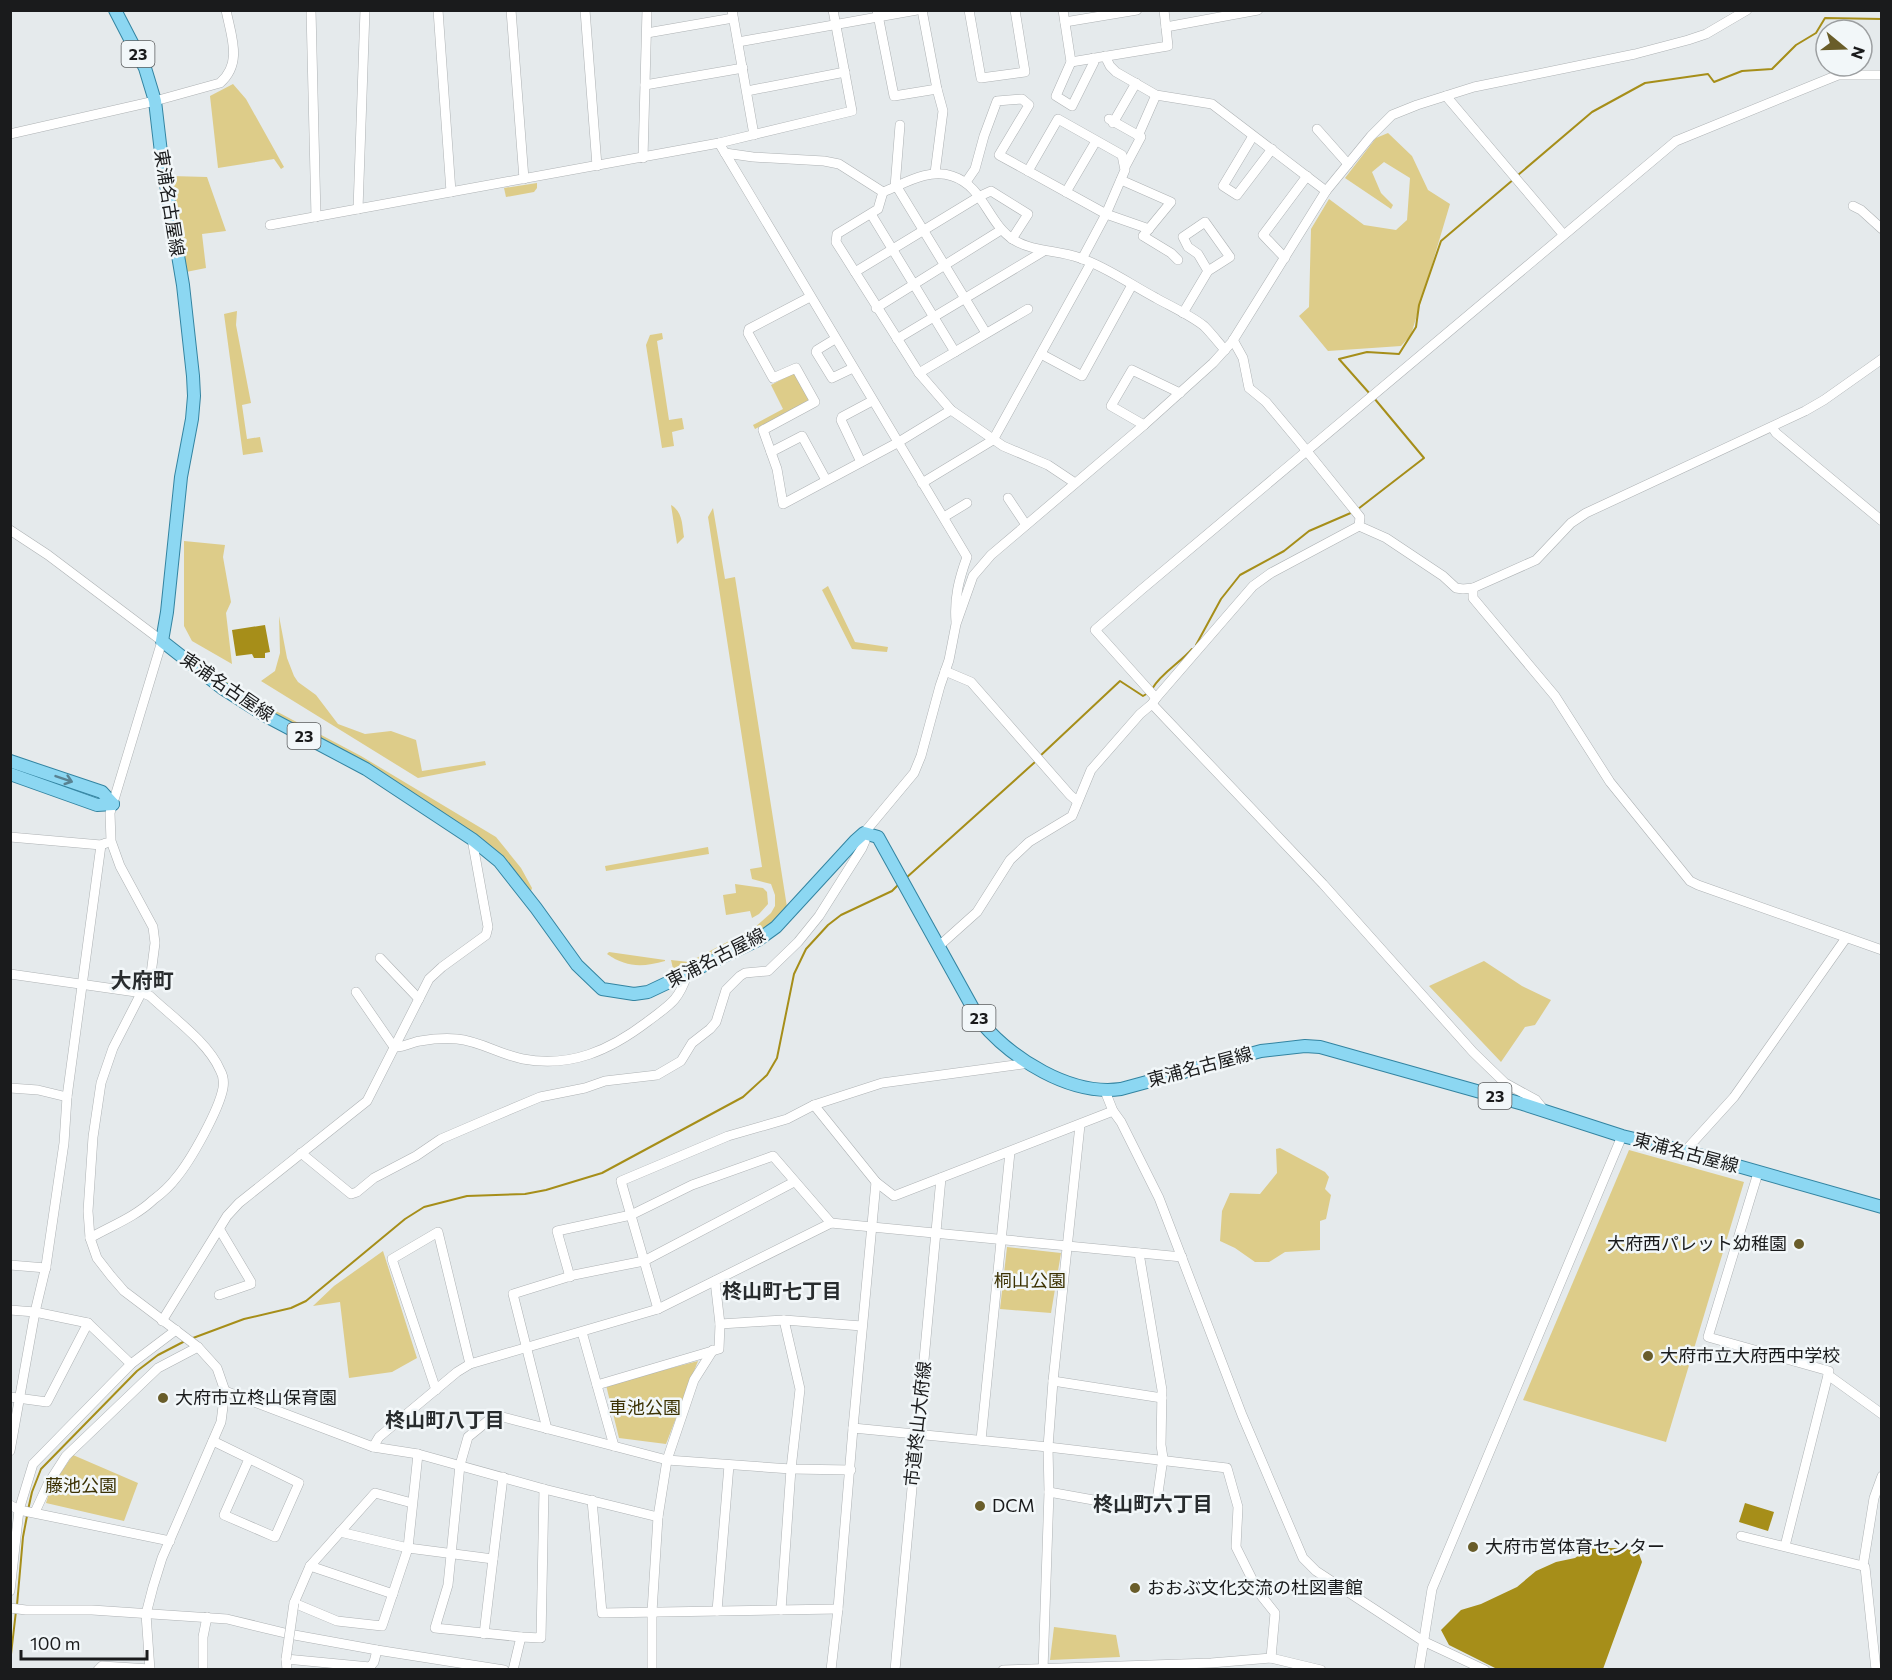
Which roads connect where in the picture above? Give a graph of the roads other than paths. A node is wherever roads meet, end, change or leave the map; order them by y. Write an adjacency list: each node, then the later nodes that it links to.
1 (114, 10): 38 (main road, 東浦名古屋線 / 23)
2 (226, 10): 38 (street)
3 (311, 10): 69 (street)
4 (365, 10): 66 (street)
5 (438, 10): 61 (street)
6 (511, 10): 56 (street)
7 (585, 10): 51 (street)
8 (647, 10): 24 (street)
9 (833, 10): 22 (street)
10 (917, 10): 20 (street)
11 (922, 10): 34 (street)
12 (969, 10): 13 (street)
13 (1015, 10)
14 (1063, 10): 21 (street)
15 (1137, 10): 21 (street)
16 (1164, 10): 23 (street)
17 (1258, 10): 23 (street)
18 (1747, 10): 37 (street)
19 (733, 14): 24 (street); 25 (street)
20 (878, 14): 22 (street); 34 (street)
21 (1065, 22): 28 (street)
22 (836, 26): 25 (street); 30 (street)
23 (1166, 27): 26 (street)
24 (647, 33): 33 (street)
25 (738, 42): 29 (street)
26 (1105, 56): 27 (street); 32 (street)
27 (1093, 58): 28 (street); 28 (street)
28 (1071, 62)
29 (743, 68): 33 (street); 35 (street)
30 (845, 72): 35 (street); 42 (street)
31 (1881, 75): 75 (street)
32 (1136, 83): 36 (street); 43 (street)
33 (645, 85): 49 (street)
34 (937, 89): 54 (street)
35 (747, 92): 42 (street)
36 (1156, 95): 43 (street); 44 (street)
37 (1446, 96): 50 (street); 75 (street)
38 (155, 101): 41 (street); 125 (main road, 東浦名古屋線 / 23)
39 (900, 125): 59 (street)
40 (1317, 129): 50 (street)
41 (10, 134)
42 (754, 135): 46 (street)
43 (1138, 136): 52 (street)
44 (1253, 136): 47 (street); 47 (street)
45 (1096, 141): 52 (street); 53 (street); 63 (street)
46 (719, 143): 48 (street); 49 (street)
47 (1272, 149): 55 (street)
48 (725, 153): 62 (street); 87 (street)
49 (643, 158): 51 (street)
50 (1348, 164): 60 (street)
51 (597, 166): 56 (street)
52 (1125, 167): 57 (street)
53 (1028, 171): 58 (street); 63 (street)
54 (935, 173): 58 (street); 59 (street)
55 (1307, 176): 60 (street); 79 (street)
56 (524, 179): 61 (street)
57 (1121, 180): 68 (street); 71 (street)
58 (966, 182): 64 (street)
59 (896, 187): 62 (street); 74 (street)
60 (1326, 191): 79 (street)
61 (451, 192): 66 (street)
62 (883, 192): 67 (street)
63 (1066, 192): 68 (street)
64 (980, 196): 73 (street); 74 (street); 76 (street)
65 (1853, 206): 72 (street)
66 (358, 209): 69 (street)
67 (871, 214): 77 (street); 84 (street)
68 (1106, 214): 71 (street); 81 (street)
69 (316, 217): 70 (street)
70 (270, 225)
71 (1149, 229): 80 (street)
72 (1881, 229)
73 (1001, 230): 76 (street); 82 (street)
74 (923, 231): 77 (street); 82 (street)
75 (1563, 234): 110 (street)
76 (1012, 239): 78 (street)
77 (892, 249): 84 (street); 85 (street)
78 (1044, 250): 81 (street); 88 (street)
79 (1285, 258): 96 (street)
80 (1178, 260)
81 (1087, 261): 86 (street); 99 (street)
82 (945, 264): 85 (street); 88 (street)
83 (1208, 271): 83 (street); 91 (street)
84 (855, 272): 89 (street)
85 (914, 284): 89 (street); 92 (street)
86 (1132, 285): 91 (street); 99 (street)
87 (810, 297): 94 (street); 111 (street)
88 (965, 298): 92 (street); 93 (street)
89 (876, 308): 95 (street)
90 (1028, 309): 93 (street)
91 (1183, 313): 97 (street)
92 (934, 317): 95 (street); 98 (street)
93 (986, 333): 98 (street)
94 (835, 339): 101 (street); 101 (street)
95 (897, 339): 102 (street)
96 (1233, 340): 97 (street); 110 (street)
97 (1225, 350): 103 (street)
98 (955, 352): 102 (street)
99 (1041, 354): 108 (street)
100 (1881, 359): 107 (street)
101 (853, 368): 104 (street)
102 (919, 373): 105 (street)
103 (1180, 393): 106 (street); 106 (street)
104 (872, 401): 109 (street); 112 (street)
105 (951, 410): 108 (street); 109 (street)
106 (1144, 425): 115 (street)
107 (1772, 427): 120 (street); 123 (street)
108 (993, 441): 114 (street); 115 (street)
109 (897, 442): 112 (street); 114 (street)
110 (1306, 450): 119 (street); 127 (street)
111 (771, 452): 113 (street); 113 (street)
112 (861, 462): 113 (street)
113 (826, 480)
114 (922, 483): 118 (street)
115 (1075, 483): 121 (street)
116 (1008, 498): 121 (street)
117 (967, 503): 118 (street)
118 (944, 517): 124 (street)
119 (1359, 521): 123 (street); 127 (street)
120 (1881, 521)
121 (1026, 525): 124 (street)
122 (10, 530): 125 (street)
123 (1473, 588): 137 (street)
124 (956, 624): 126 (street)
125 (162, 641): 131 (street); 134 (main road, 東浦名古屋線 / 23)
126 (945, 672): 130 (street); 132 (street)
127 (1152, 696): 130 (street); 153 (street)
128 (10, 761): 131 (main road, one-way to 131)
129 (10, 774): 131 (main road)
130 (1077, 801): 138 (street)
131 (113, 804): 135 (street)
132 (864, 834): 138 (main road, 東浦名古屋線 / 23); 142 (main road, 東浦名古屋線 / 23); 159 (street)
133 (10, 837): 136 (street)
134 (472, 839): 142 (main road, 東浦名古屋線 / 23); 146 (street)
135 (111, 841): 136 (street); 145 (street)
136 (101, 845): 143 (street)
137 (1846, 938): 139 (street); 157 (street)
138 (939, 946): 148 (main road, 東浦名古屋線 / 23)
139 (1881, 950)
140 (380, 958): 146 (street)
141 (10, 974): 143 (street)
142 (687, 975): 147 (street)
143 (82, 983): 145 (street); 151 (street)
144 (356, 992): 147 (street)
145 (143, 993): 170 (street); 170 (street)
146 (419, 999): 147 (street)
147 (394, 1047): 159 (street)
148 (1030, 1063): 150 (main road, 東浦名古屋線 / 23); 152 (street)
149 (10, 1088): 151 (street)
150 (1105, 1091): 153 (main road, 東浦名古屋線 / 23); 154 (street)
151 (67, 1097): 177 (street)
152 (814, 1105): 163 (street); 165 (street)
153 (1544, 1110): 156 (main road, 東浦名古屋線 / 23)
154 (1113, 1111): 155 (street); 174 (street)
155 (1080, 1125): 158 (street); 172 (street)
156 (1622, 1136): 157 (main road, 東浦名古屋線 / 23); 251 (street)
157 (1685, 1151): 160 (main road, 東浦名古屋線 / 23)
158 (1010, 1152): 161 (street); 171 (street)
159 (301, 1153): 168 (street)
160 (1758, 1173): 164 (main road, 東浦名古屋線 / 23); 196 (street)
161 (941, 1178): 163 (street); 169 (street, 市道柊山大府線)
162 (794, 1182): 165 (street); 166 (street); 175 (street)
163 (876, 1182): 167 (street)
164 (1881, 1207)
165 (631, 1215): 175 (street); 178 (street)
166 (831, 1223): 167 (street); 179 (street)
167 (873, 1227): 169 (street); 188 (street)
168 (220, 1230): 180 (street); 185 (street)
169 (936, 1233): 171 (street); 206 (street, 市道柊山大府線)
170 (90, 1238): 185 (street)
171 (1000, 1240): 172 (street); 207 (street)
172 (1068, 1246): 173 (street); 197 (street)
173 (1139, 1253): 174 (street); 202 (street)
174 (1182, 1257): 251 (street)
175 (644, 1260): 178 (street); 181 (street)
176 (10, 1265): 177 (street)
177 (46, 1268): 183 (street)
178 (570, 1277): 192 (street)
179 (715, 1281): 181 (street); 187 (street)
180 (219, 1294)
181 (658, 1309): 190 (street)
182 (10, 1310): 183 (street)
183 (35, 1312): 186 (street); 201 (street)
184 (784, 1320): 187 (street); 188 (street); 219 (street)
185 (162, 1321): 189 (street)
186 (88, 1323): 194 (street); 201 (street)
187 (720, 1324): 193 (street)
188 (862, 1326): 204 (street)
189 (176, 1330): 191 (street); 194 (street)
190 (582, 1332): 192 (street); 198 (street)
191 (196, 1346): 200 (street); 228 (street)
192 (525, 1347): 195 (street); 205 (street)
193 (712, 1350): 198 (street); 216 (street)
194 (131, 1364): 227 (street)
195 (470, 1364): 199 (street); 199 (street)
196 (1828, 1375): 203 (street); 233 (street)
197 (1053, 1382): 202 (street); 211 (street)
198 (597, 1385): 209 (street)
199 (436, 1390): 210 (street)
200 (225, 1391): 208 (street); 210 (street)
201 (15, 1398): 212 (street)
202 (1162, 1398): 215 (street)
203 (1881, 1414)
204 (853, 1428): 206 (street); 220 (street)
205 (548, 1429): 209 (street); 217 (street)
206 (916, 1435): 207 (street); 266 (street, 市道柊山大府線)
207 (981, 1440): 211 (street)
208 (213, 1441): 214 (street); 232 (street)
209 (614, 1446): 216 (street)
210 (373, 1447): 213 (street)
211 (1048, 1447): 215 (street); 224 (street)
212 (10, 1451)
213 (418, 1454): 217 (street); 226 (street)
214 (249, 1459): 214 (street)
215 (1162, 1459): 224 (street); 254 (street)
216 (667, 1460): 218 (street); 229 (street)
217 (460, 1465): 222 (street); 235 (street)
218 (729, 1465): 219 (street); 245 (street)
219 (791, 1469): 220 (street); 244 (street)
220 (851, 1470): 243 (street)
221 (1881, 1476): 238 (street)
222 (503, 1478): 223 (street); 236 (street)
223 (544, 1489): 225 (street); 250 (street)
224 (1049, 1492): 258 (street)
225 (592, 1500): 229 (street); 246 (street)
226 (412, 1503): 230 (street); 234 (street)
227 (15, 1507): 228 (street); 239 (street)
228 (35, 1512): 232 (street)
229 (658, 1518): 246 (street)
230 (340, 1532): 234 (street); 237 (street)
231 (1741, 1536): 233 (street)
232 (170, 1541): 247 (street)
233 (1785, 1546): 238 (street)
234 (408, 1548): 235 (street); 240 (street)
235 (452, 1553): 236 (street); 249 (street)
236 (493, 1559): 249 (street)
237 (310, 1566): 240 (street); 241 (street)
238 (1863, 1566): 271 (street)
239 (10, 1591)
240 (393, 1594): 241 (street)
241 (294, 1603): 253 (street, bridge)
242 (10, 1608): 247 (street)
243 (838, 1609): 244 (street); 265 (street)
244 (781, 1610): 245 (street)
245 (717, 1611): 246 (street)
246 (652, 1612): 264 (street)
247 (146, 1614): 248 (street); 257 (street)
248 (207, 1617): 252 (street); 260 (street)
249 (484, 1634): 250 (street)
250 (521, 1637): 263 (street)
251 (1423, 1641): 269 (street); 270 (street)
252 (377, 1650): 253 (street); 262 (street)
253 (286, 1659): 261 (street)
254 (1271, 1659): 255 (street); 268 (street)
255 (1211, 1666): 256 (street)
256 (1107, 1668): 258 (street)
257 (150, 1669): 259 (street)
258 (1042, 1669): 267 (street)
259 (98, 1670)
260 (203, 1670)
261 (287, 1670)
262 (504, 1670)
263 (513, 1670)
264 (652, 1670)
265 (831, 1670)
266 (895, 1670)
267 (1003, 1670)
268 (1321, 1670)
269 (1419, 1670)
270 (1485, 1670)
271 (1876, 1670)

